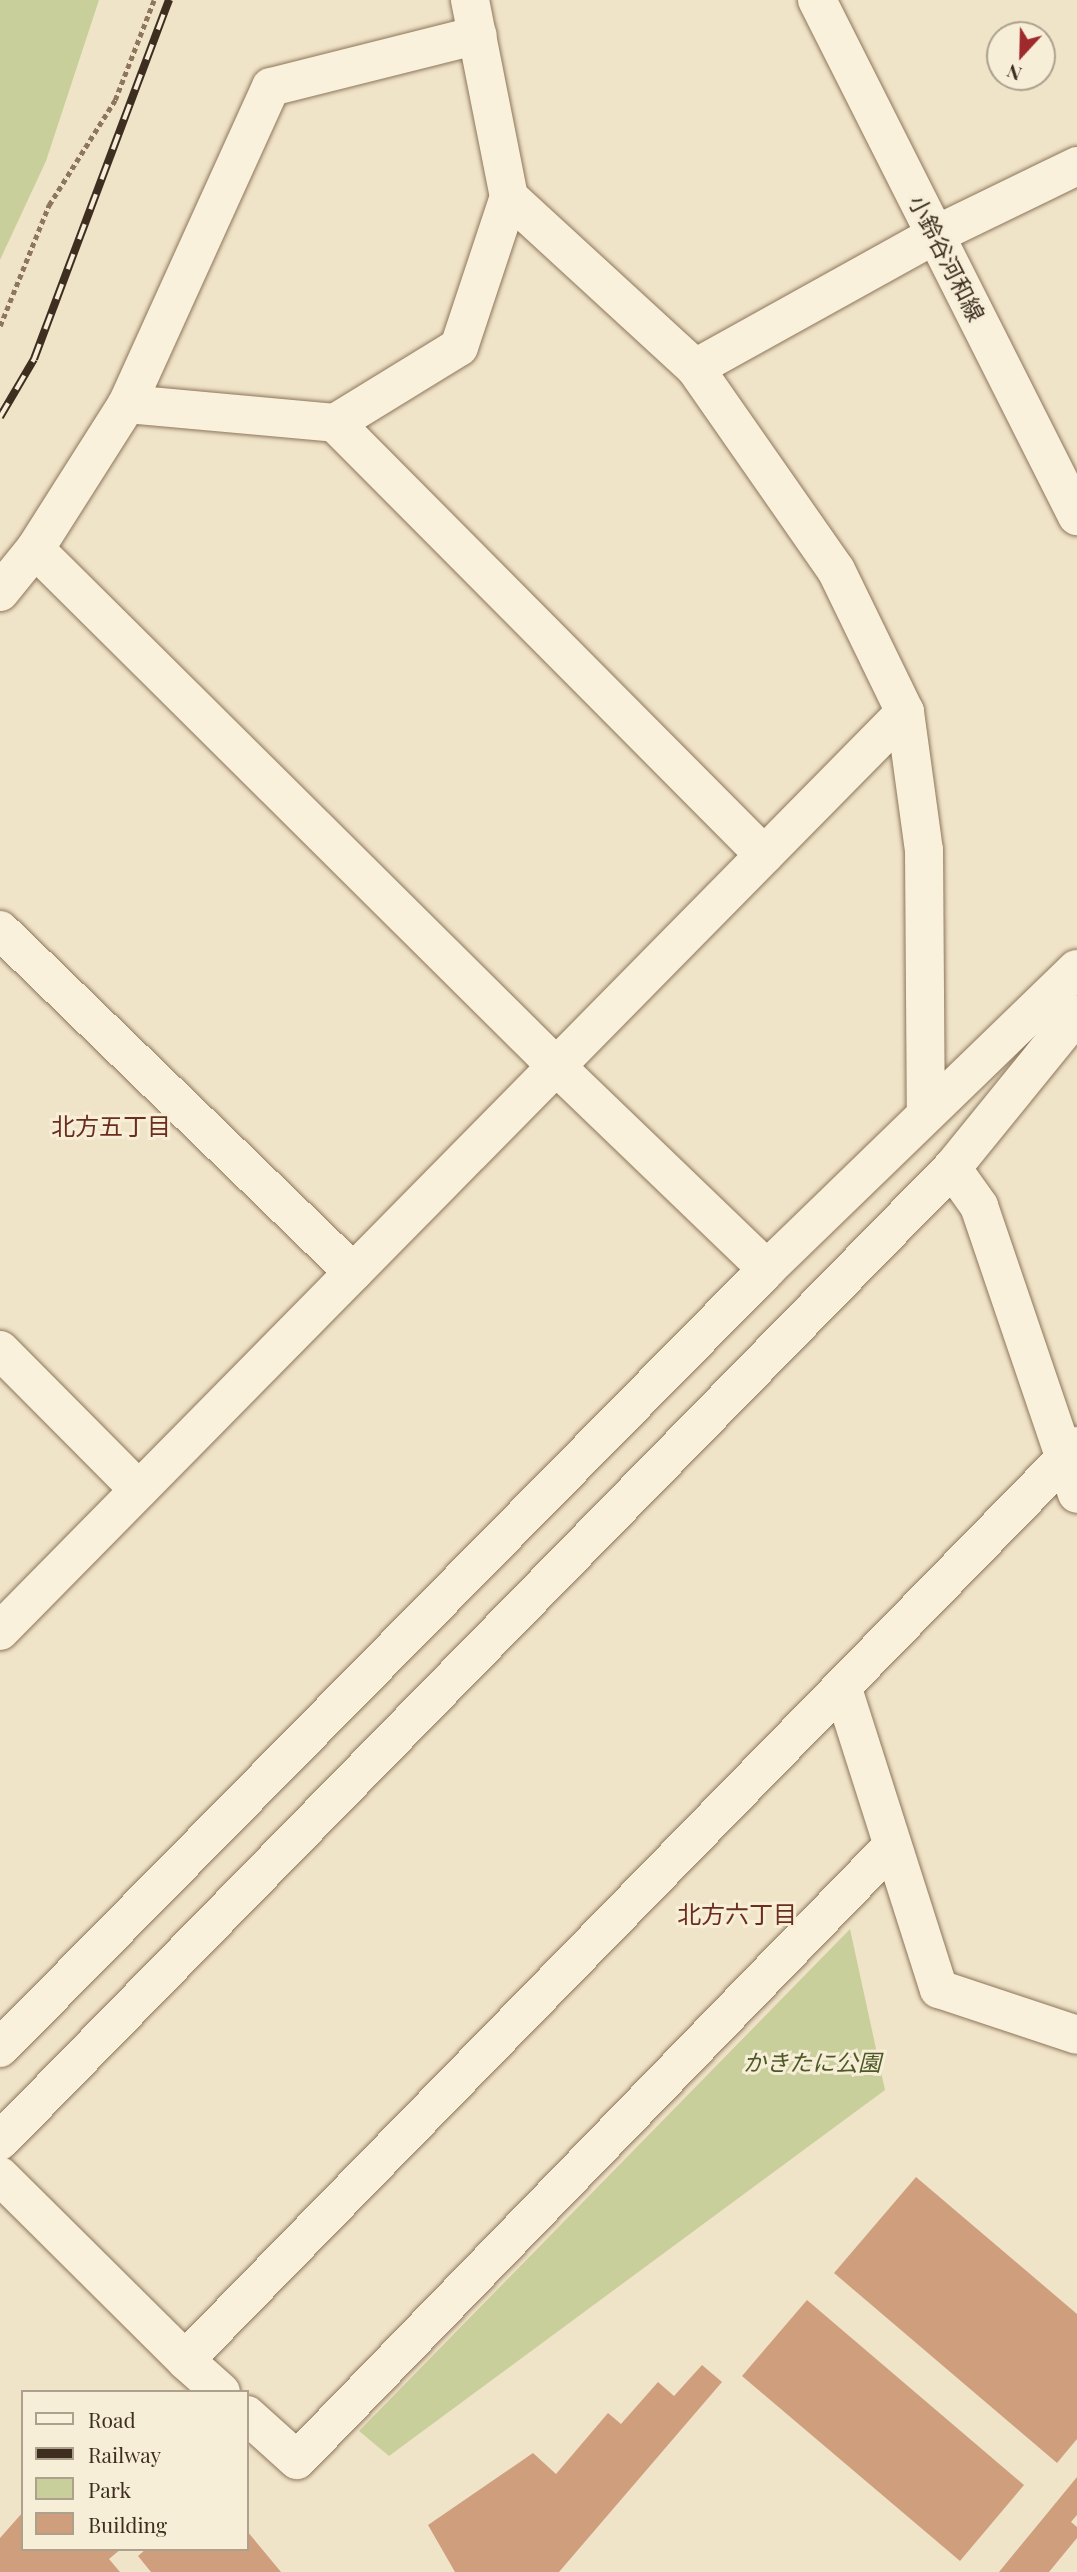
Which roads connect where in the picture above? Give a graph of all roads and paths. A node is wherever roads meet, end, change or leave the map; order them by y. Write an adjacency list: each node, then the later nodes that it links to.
1 (154, 0): 7 (path)
2 (817, 0): 6 (street, 小鈴谷河和線)
3 (474, 18): 5 (street); 9 (street)
4 (1077, 166): 6 (street)
5 (509, 197): 8 (street); 10 (street)
6 (935, 235): 8 (street); 11 (street, 小鈴谷河和線)
7 (0, 326)
8 (695, 368): 14 (street)
9 (127, 404): 10 (street); 12 (street)
10 (335, 423): 15 (street)
11 (1077, 516)
12 (35, 549): 13 (street); 19 (street)
13 (0, 592)
14 (905, 712): 15 (street); 20 (street)
15 (764, 855): 19 (street)
16 (0, 930): 23 (street)
17 (1077, 970): 20 (street)
18 (1077, 1014): 21 (street)
19 (556, 1066): 22 (street); 23 (street)
20 (926, 1112): 22 (street)
21 (952, 1168): 25 (street); 33 (street)
22 (766, 1269): 32 (street)
23 (354, 1272): 26 (street)
24 (0, 1350): 26 (street)
25 (1071, 1452): 27 (street); 29 (street)
26 (139, 1490): 28 (street)
27 (1077, 1494)
28 (0, 1631)
29 (843, 1689): 30 (street); 35 (street)
30 (892, 1846): 31 (street); 37 (street)
31 (1077, 2035)
32 (0, 2048)
33 (0, 2141)
34 (0, 2176): 35 (street)
35 (185, 2360): 36 (street)
36 (219, 2390)
37 (248, 2416)

